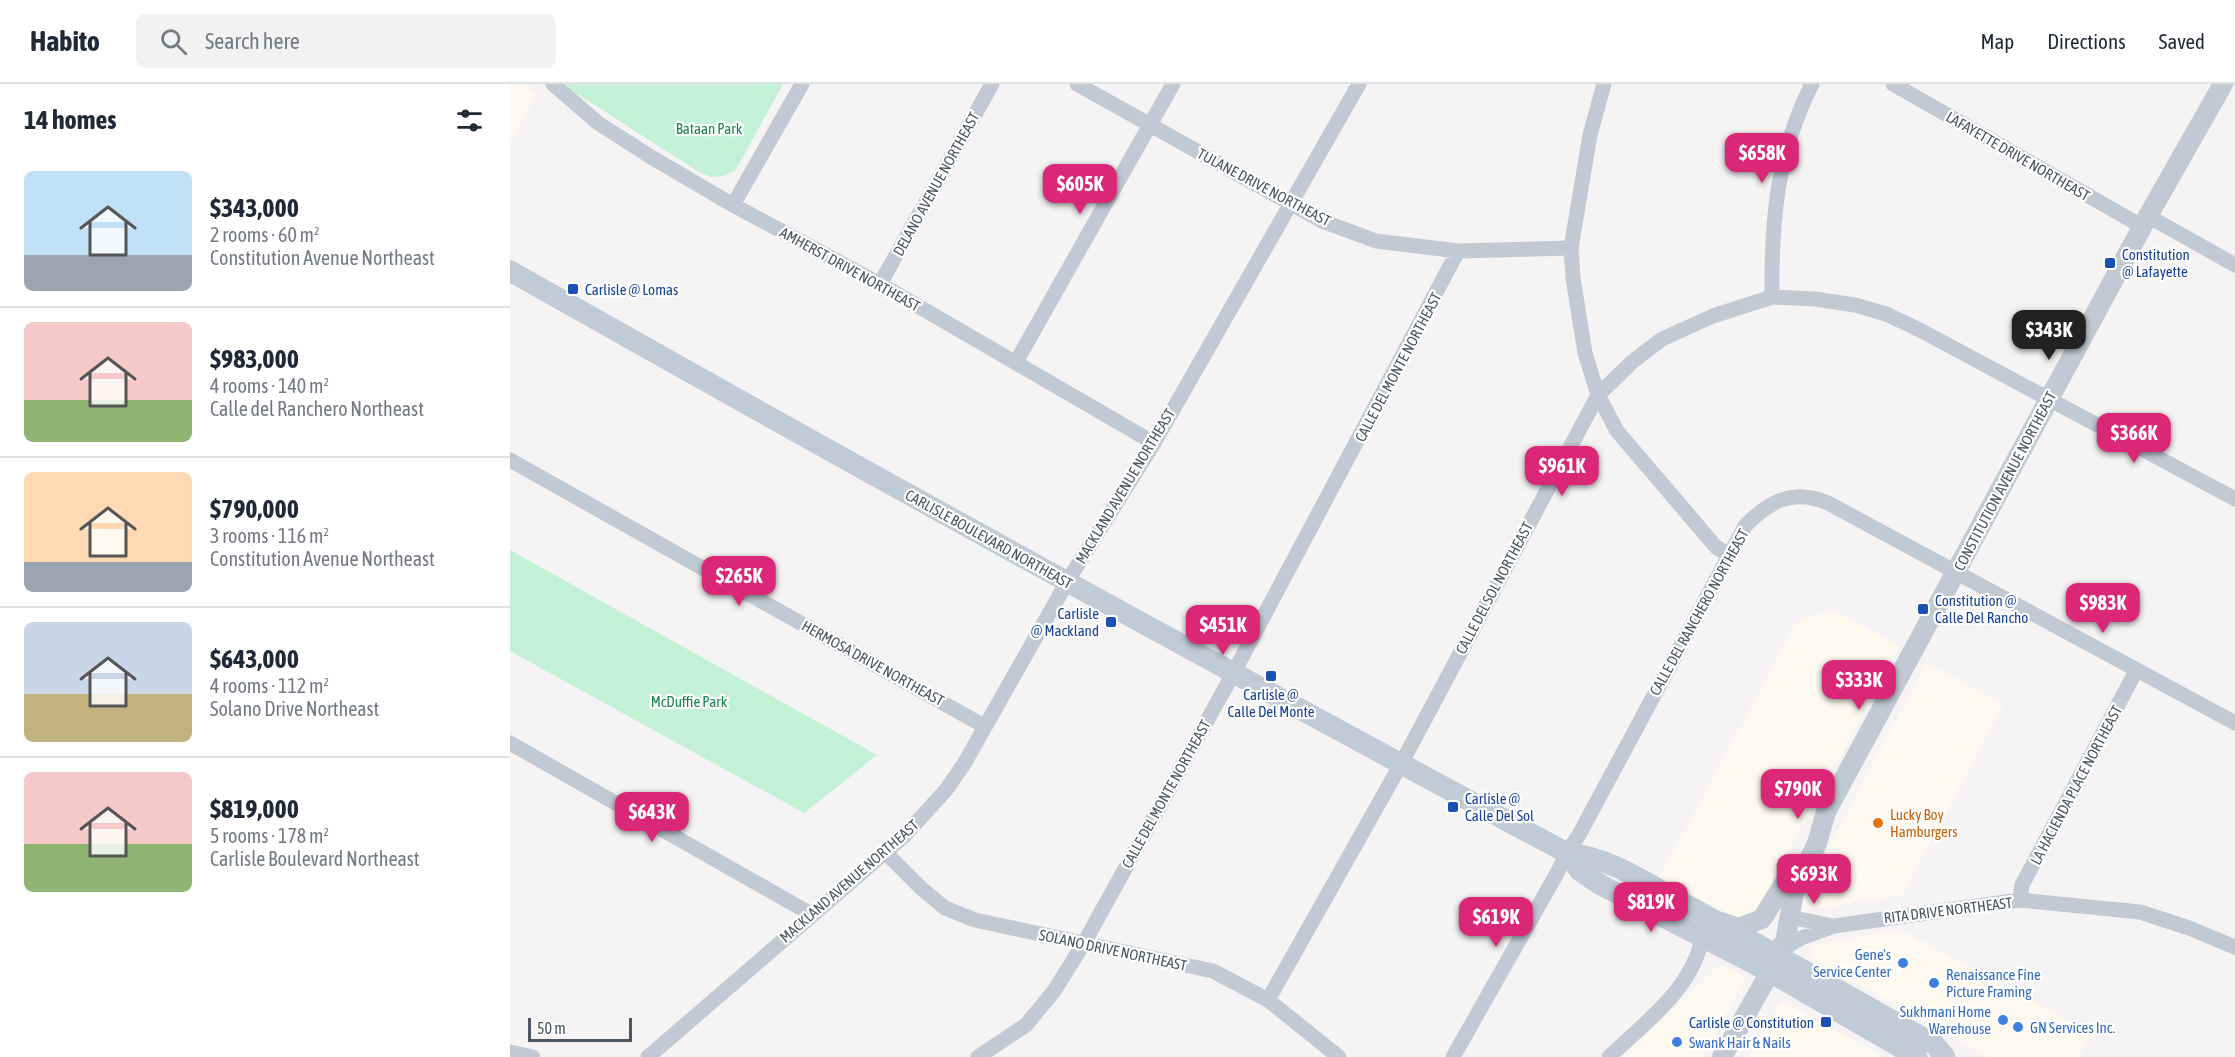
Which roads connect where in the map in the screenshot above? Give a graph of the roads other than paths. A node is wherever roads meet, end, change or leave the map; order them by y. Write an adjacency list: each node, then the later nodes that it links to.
1 (553, 84): 13 (street, AMHERST DRIVE NORTHEAST)
2 (802, 84): 13 (street)
3 (992, 84): 19 (street, DELANO AVENUE NORTHEAST)
4 (1077, 84): 11 (street, TULANE DRIVE NORTHEAST)
5 (1173, 84): 11 (street)
6 (1359, 84): 12 (street, MACKLAND AVENUE NORTHEAST)
7 (1604, 84): 15 (street)
8 (1812, 84): 20 (street)
9 (1893, 84): 14 (street, LAFAYETTE DRIVE NORTHEAST)
10 (2223, 84): 14 (street, CONSTITUTION AVENUE NORTHEAST)
11 (1149, 124): 12 (street, TULANE DRIVE NORTHEAST); 21 (street)
12 (1291, 204): 16 (street, TULANE DRIVE NORTHEAST); 24 (street, MACKLAND AVENUE NORTHEAST)
13 (733, 205): 19 (street, AMHERST DRIVE NORTHEAST)
14 (2145, 221): 17 (street, LAFAYETTE DRIVE NORTHEAST); 23 (street, CONSTITUTION AVENUE NORTHEAST)
15 (1571, 248): 16 (street, TULANE DRIVE NORTHEAST); 22 (street)
16 (1458, 251): 31 (street, CALLE DEL MONTE NORTHEAST)
17 (2235, 266)
18 (510, 271): 29 (main road, CARLISLE BOULEVARD NORTHEAST)
19 (880, 284): 21 (street, AMHERST DRIVE NORTHEAST)
20 (1772, 297): 22 (street, CALLE DEL SOL NORTHEAST); 23 (street, CALLE DEL SOL NORTHEAST)
21 (1016, 362): 24 (street, AMHERST DRIVE NORTHEAST)
22 (1598, 394): 27 (street); 35 (street, CALLE DEL SOL NORTHEAST)
23 (2049, 399): 26 (street, CALLE DEL SOL NORTHEAST); 28 (street, CONSTITUTION AVENUE NORTHEAST)
24 (1154, 443): 29 (street, MACKLAND AVENUE NORTHEAST)
25 (510, 460): 33 (street, HERMOSA DRIVE NORTHEAST)
26 (2235, 499)
27 (1729, 555): 28 (street, CALLE DEL RANCHERO NORTHEAST); 38 (street, CALLE DEL RANCHERO NORTHEAST)
28 (1956, 574): 30 (street, CALLE DEL RANCHERO NORTHEAST); 36 (street, CONSTITUTION AVENUE NORTHEAST)
29 (1067, 582): 31 (main road, CARLISLE BOULEVARD NORTHEAST); 33 (street, MACKLAND AVENUE NORTHEAST)
30 (2136, 671): 32 (street, CALLE DEL RANCHERO NORTHEAST); 42 (street, LA HACIENDA PLACE NORTHEAST)
31 (1234, 672): 35 (main road, CARLISLE BOULEVARD NORTHEAST); 47 (street, CALLE DEL MONTE NORTHEAST)
32 (2235, 723)
33 (984, 726): 37 (street, MACKLAND AVENUE NORTHEAST)
34 (510, 743): 43 (street)
35 (1401, 764): 38 (main road, CARLISLE BOULEVARD NORTHEAST); 50 (street, CALLE DEL SOL NORTHEAST)
36 (1824, 817): 39 (street, CONSTITUTION AVENUE NORTHEAST); 44 (street, CONSTITUTION AVENUE NORTHEAST)
37 (885, 852): 43 (street, MACKLAND AVENUE NORTHEAST); 47 (street, SOLANO DRIVE NORTHEAST)
38 (1567, 853): 40 (main road, CARLISLE BOULEVARD NORTHEAST); 41 (main road, CARLISLE BOULEVARD NORTHEAST); 56 (street, CALLE DEL RANCHERO NORTHEAST)
39 (1790, 874): 46 (street); 49 (street, CONSTITUTION AVENUE NORTHEAST)
40 (1601, 885): 41 (main road); 46 (main road, CARLISLE BOULEVARD NORTHEAST)
41 (1665, 894): 46 (main road, CARLISLE BOULEVARD NORTHEAST)
42 (2020, 900): 45 (street, RITA DRIVE NORTHEAST); 48 (street, RITA DRIVE NORTHEAST)
43 (811, 914): 53 (street, MACKLAND AVENUE NORTHEAST)
44 (1789, 917): 45 (street, RITA DRIVE NORTHEAST); 49 (street, CONSTITUTION AVENUE NORTHEAST)
45 (1834, 926): 49 (street, RITA DRIVE NORTHEAST)
46 (1708, 929): 49 (main road, CARLISLE BOULEVARD NORTHEAST); 57 (street)
47 (1084, 943): 50 (street, SOLANO DRIVE NORTHEAST); 54 (street, CALLE DEL MONTE NORTHEAST)
48 (2235, 947)
49 (1772, 963): 58 (street, CONSTITUTION AVENUE NORTHEAST); 59 (main road, CARLISLE BOULEVARD NORTHEAST); 60 (main road, CARLISLE BOULEVARD NORTHEAST)
50 (1268, 1000): 55 (street, SOLANO DRIVE NORTHEAST)
51 (510, 1052): 52 (street)
52 (533, 1057)
53 (648, 1057)
54 (978, 1057)
55 (1339, 1057)
56 (1453, 1057)
57 (1609, 1057)
58 (1722, 1057)
59 (1917, 1057)
60 (1945, 1057)

